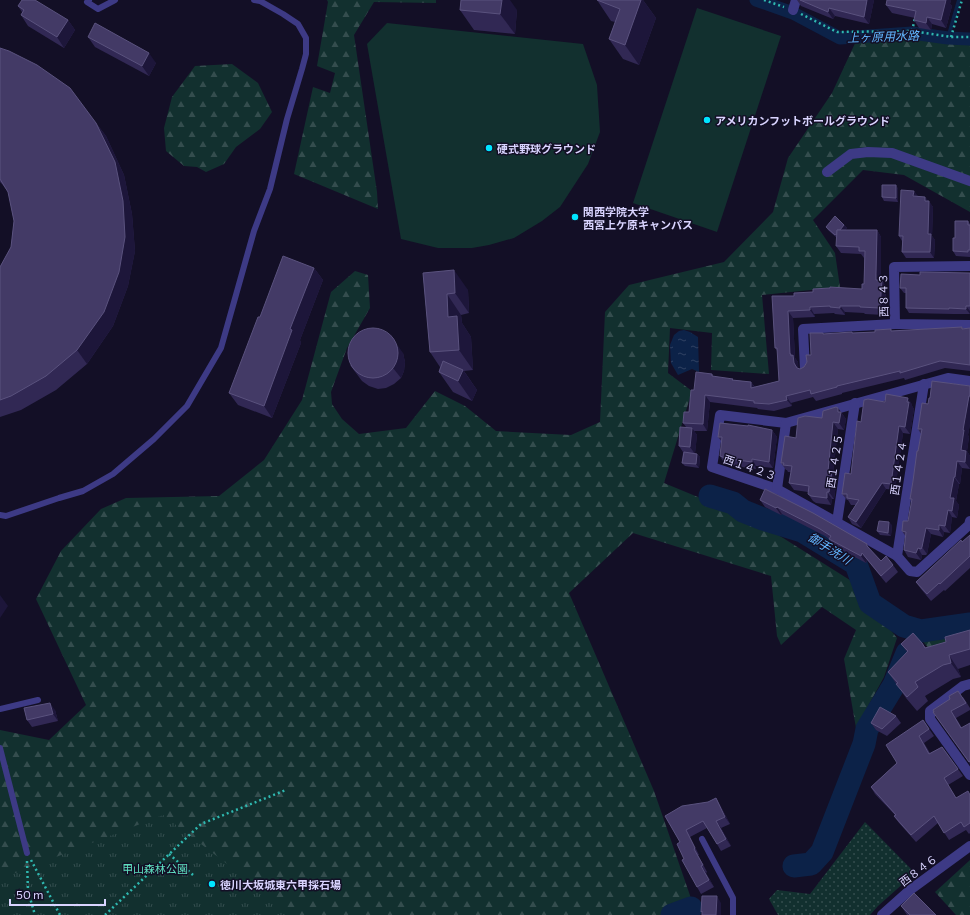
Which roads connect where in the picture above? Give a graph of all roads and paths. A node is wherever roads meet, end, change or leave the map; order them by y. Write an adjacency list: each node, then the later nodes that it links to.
1 (89, 0): 2 (lane)
2 (115, 0)
3 (254, 0): 22 (lane)
4 (764, 0): 6 (path)
5 (962, 0): 9 (path)
6 (795, 5): 8 (path)
7 (916, 15): 8 (path)
8 (912, 31): 9 (path)
9 (951, 37): 10 (path)
10 (970, 37)
11 (827, 172): 12 (street)
12 (970, 181)
13 (970, 266): 14 (street, 西８４３)
14 (895, 324): 15 (street, 西８４３); 16 (street)
15 (970, 325)
16 (805, 369)
17 (970, 381): 18 (street, 西１４２３)
18 (924, 384): 19 (street, 西１４２３); 25 (street, 西１４２４)
19 (855, 403): 20 (street, 西１４２３); 24 (street, 西１４２５)
20 (786, 423): 21 (street); 21 (street, 西１４２３)
21 (777, 489): 24 (street, 西１４２３)
22 (0, 515)
23 (970, 521): 25 (street, 西１４２３)
24 (837, 522): 25 (street, 西１４２３)
25 (897, 556)
26 (970, 684): 30 (street)
27 (38, 700): 28 (lane)
28 (0, 709)
29 (0, 748): 34 (lane)
30 (970, 775)
31 (286, 790): 35 (path)
32 (702, 839): 40 (lane)
33 (970, 846): 41 (street, 西８４６)
34 (27, 853): 37 (path); 38 (path)
35 (169, 854): 36 (path); 39 (path)
36 (193, 875)
37 (35, 915)
38 (60, 915)
39 (105, 915)
40 (733, 915)
41 (882, 915)

